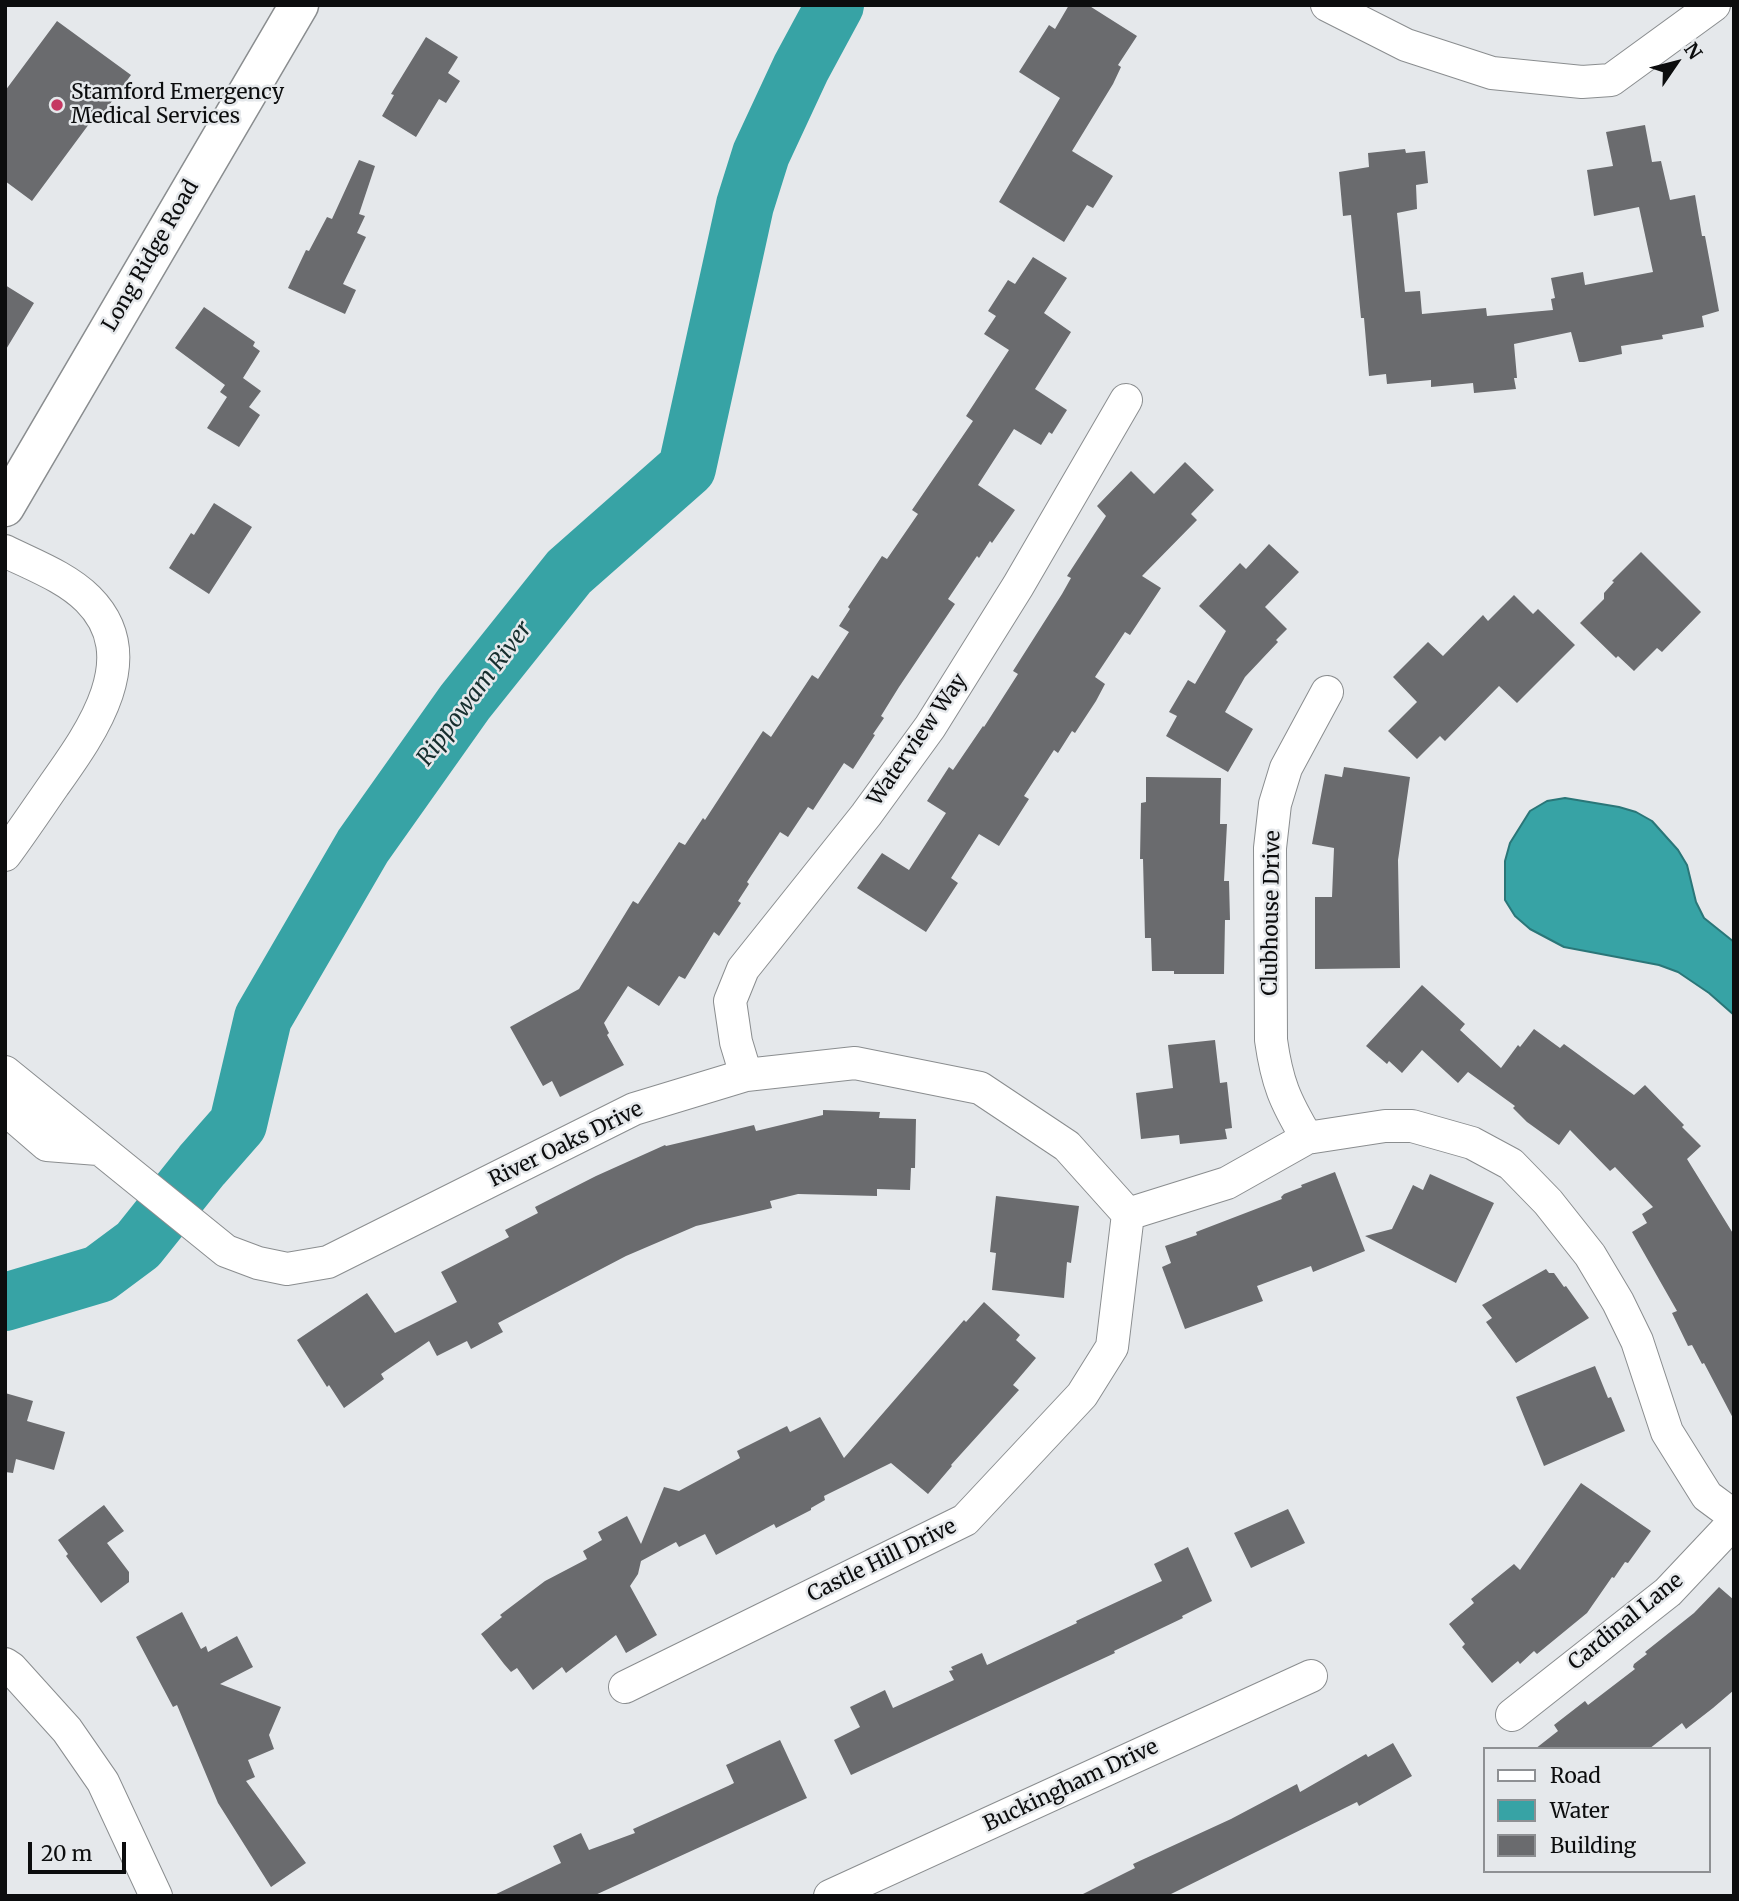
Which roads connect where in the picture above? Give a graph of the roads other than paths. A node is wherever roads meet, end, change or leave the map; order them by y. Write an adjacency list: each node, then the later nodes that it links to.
1 (299, 5): 5 (main road, Long Ridge Road)
2 (1327, 5): 3 (street)
3 (1714, 5)
4 (1126, 400): 10 (street, Waterview Way)
5 (5, 507)
6 (5, 551): 8 (street)
7 (1327, 692): 12 (street, Clubhouse Drive)
8 (5, 855)
9 (5, 1072): 13 (street, River Oaks Drive)
10 (746, 1075): 13 (street, River Oaks Drive); 14 (street, River Oaks Drive)
11 (5, 1109): 13 (street)
12 (1307, 1138): 14 (street); 15 (street)
13 (98, 1149)
14 (1128, 1214): 19 (street, Castle Hill Drive)
15 (1734, 1516)
16 (1734, 1522): 20 (street, Cardinal Lane)
17 (5, 1664): 21 (street)
18 (1311, 1676): 22 (street, Buckingham Drive)
19 (625, 1686)
20 (1512, 1715)
21 (156, 1896)
22 (830, 1896)

